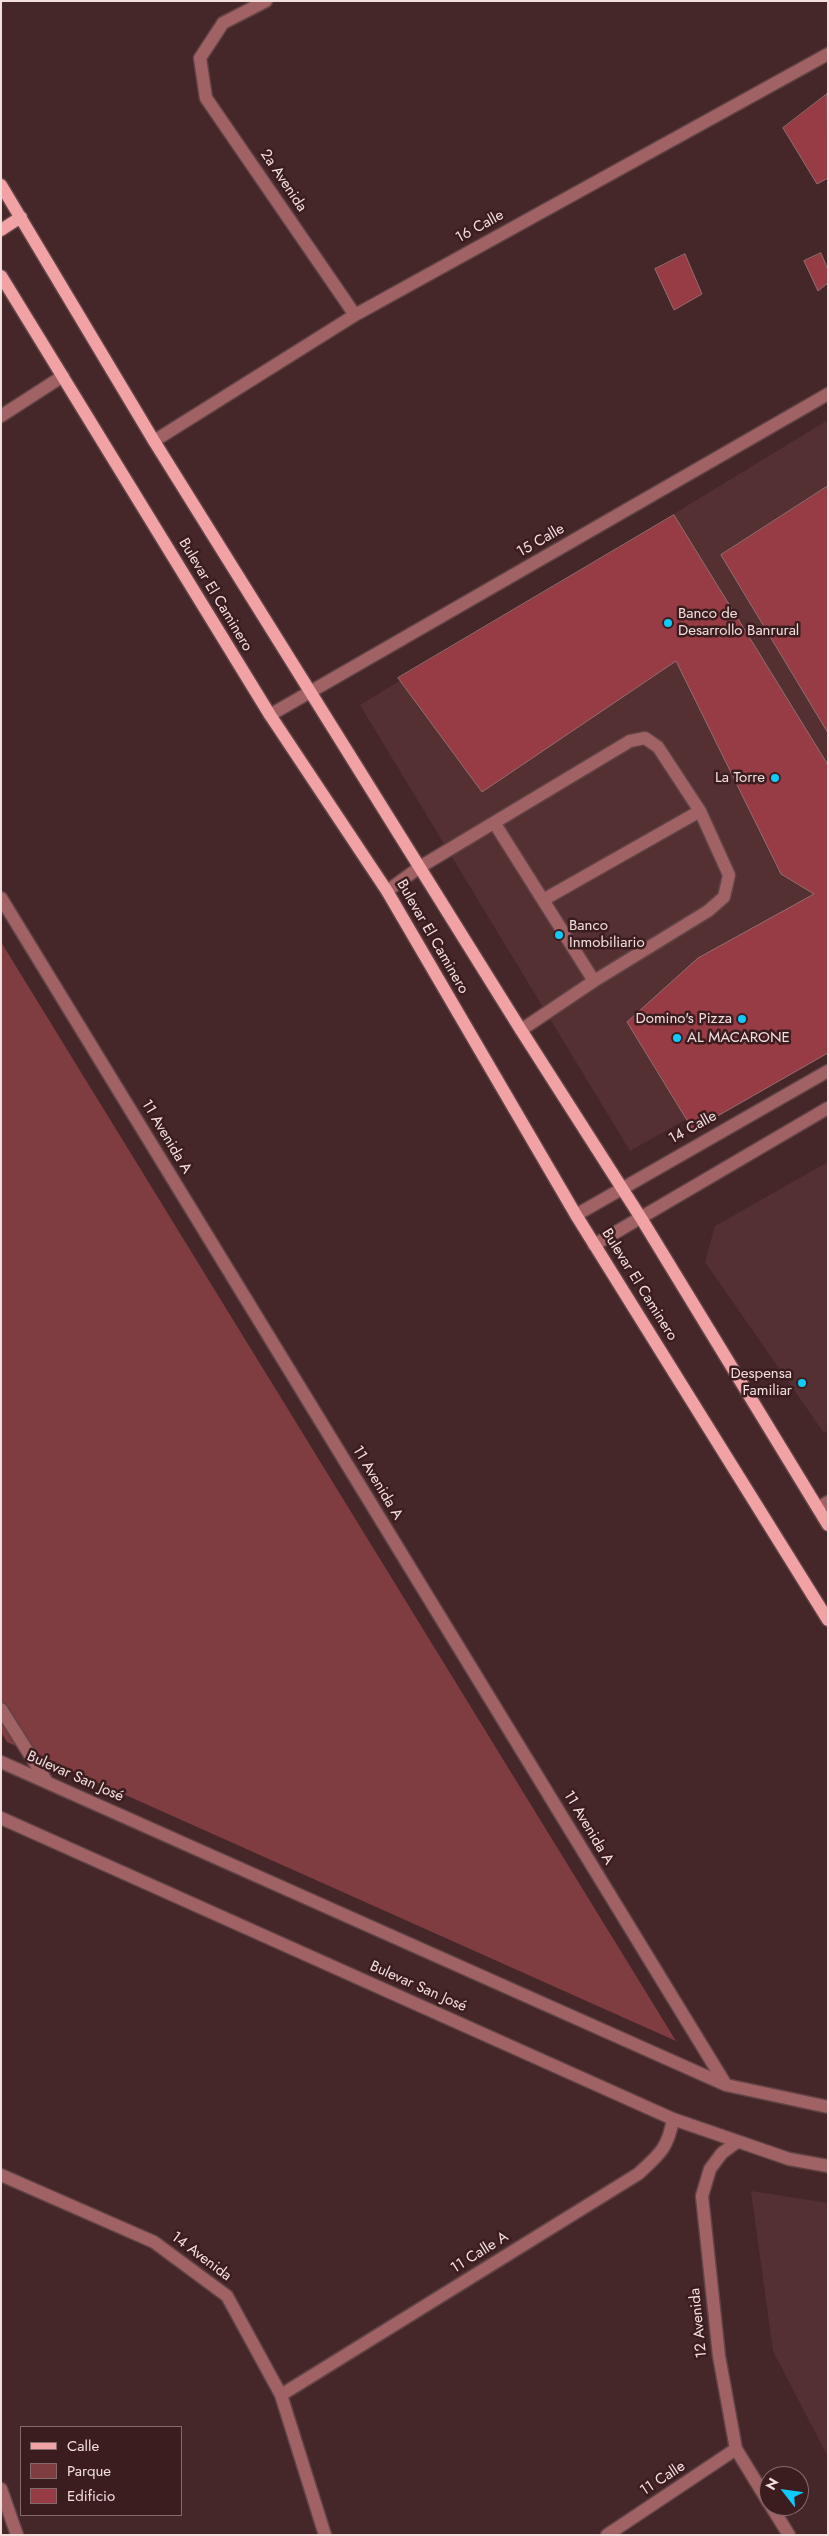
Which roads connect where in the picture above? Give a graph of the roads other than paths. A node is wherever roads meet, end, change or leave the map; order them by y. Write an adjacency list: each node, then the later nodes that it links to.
1 (266, 1): 7 (street, 2a Avenida)
2 (828, 54): 7 (street, 16 Calle)
3 (1, 185): 4 (main road, Bulevar El Caminero)
4 (21, 217): 5 (main road); 11 (main road, Bulevar El Caminero)
5 (1, 230)
6 (1, 276): 8 (main road, Bulevar El Caminero)
7 (355, 315): 11 (street, 16 Calle)
8 (63, 376): 10 (street); 13 (main road, Bulevar El Caminero)
9 (828, 394): 12 (street, 15 Calle)
10 (1, 416)
11 (154, 441): 12 (main road, Bulevar El Caminero)
12 (310, 693): 13 (street, 15 Calle); 16 (main road, Bulevar El Caminero)
13 (270, 715): 17 (main road, Bulevar El Caminero)
14 (700, 811): 15 (street); 19 (street); 20 (street)
15 (495, 824): 16 (street); 19 (street)
16 (420, 867): 17 (street); 21 (main road, Bulevar El Caminero)
17 (387, 891): 25 (main road, Bulevar El Caminero)
18 (1, 898): 35 (street, 11 Avenida A)
19 (543, 900): 20 (street)
20 (594, 981): 21 (street)
21 (520, 1030): 24 (main road, Bulevar El Caminero)
22 (828, 1071): 24 (street, 14 Calle)
23 (828, 1108): 26 (street)
24 (622, 1187): 25 (street, 14 Calle); 26 (main road, Bulevar El Caminero)
25 (576, 1214): 27 (main road, Bulevar El Caminero)
26 (641, 1218): 27 (street); 28 (main road, Bulevar El Caminero)
27 (594, 1245): 30 (main road, Bulevar El Caminero)
28 (823, 1505): 29 (main road, Bulevar El Caminero)
29 (828, 1525)
30 (828, 1620)
31 (1, 1709): 33 (street)
32 (1, 1762): 33 (street, Bulevar San José)
33 (47, 1782): 35 (street, Bulevar San José)
34 (1, 1818): 37 (street, Bulevar San José)
35 (726, 2085): 36 (street, Bulevar San José)
36 (828, 2107)
37 (673, 2119): 38 (street, Bulevar San José); 41 (street, 11 Calle A)
38 (737, 2142): 39 (street, Bulevar San José); 42 (street, 12 Avenida)
39 (828, 2166)
40 (1, 2175): 41 (street, 14 Avenida)
41 (281, 2395): 47 (street, 14 Avenida)
42 (736, 2450): 43 (street, 12 Avenida); 48 (street, 11 Calle)
43 (759, 2486)
44 (1, 2489): 46 (street)
45 (777, 2516): 49 (street)
46 (17, 2535)
47 (324, 2535)
48 (607, 2535)
49 (789, 2535)

